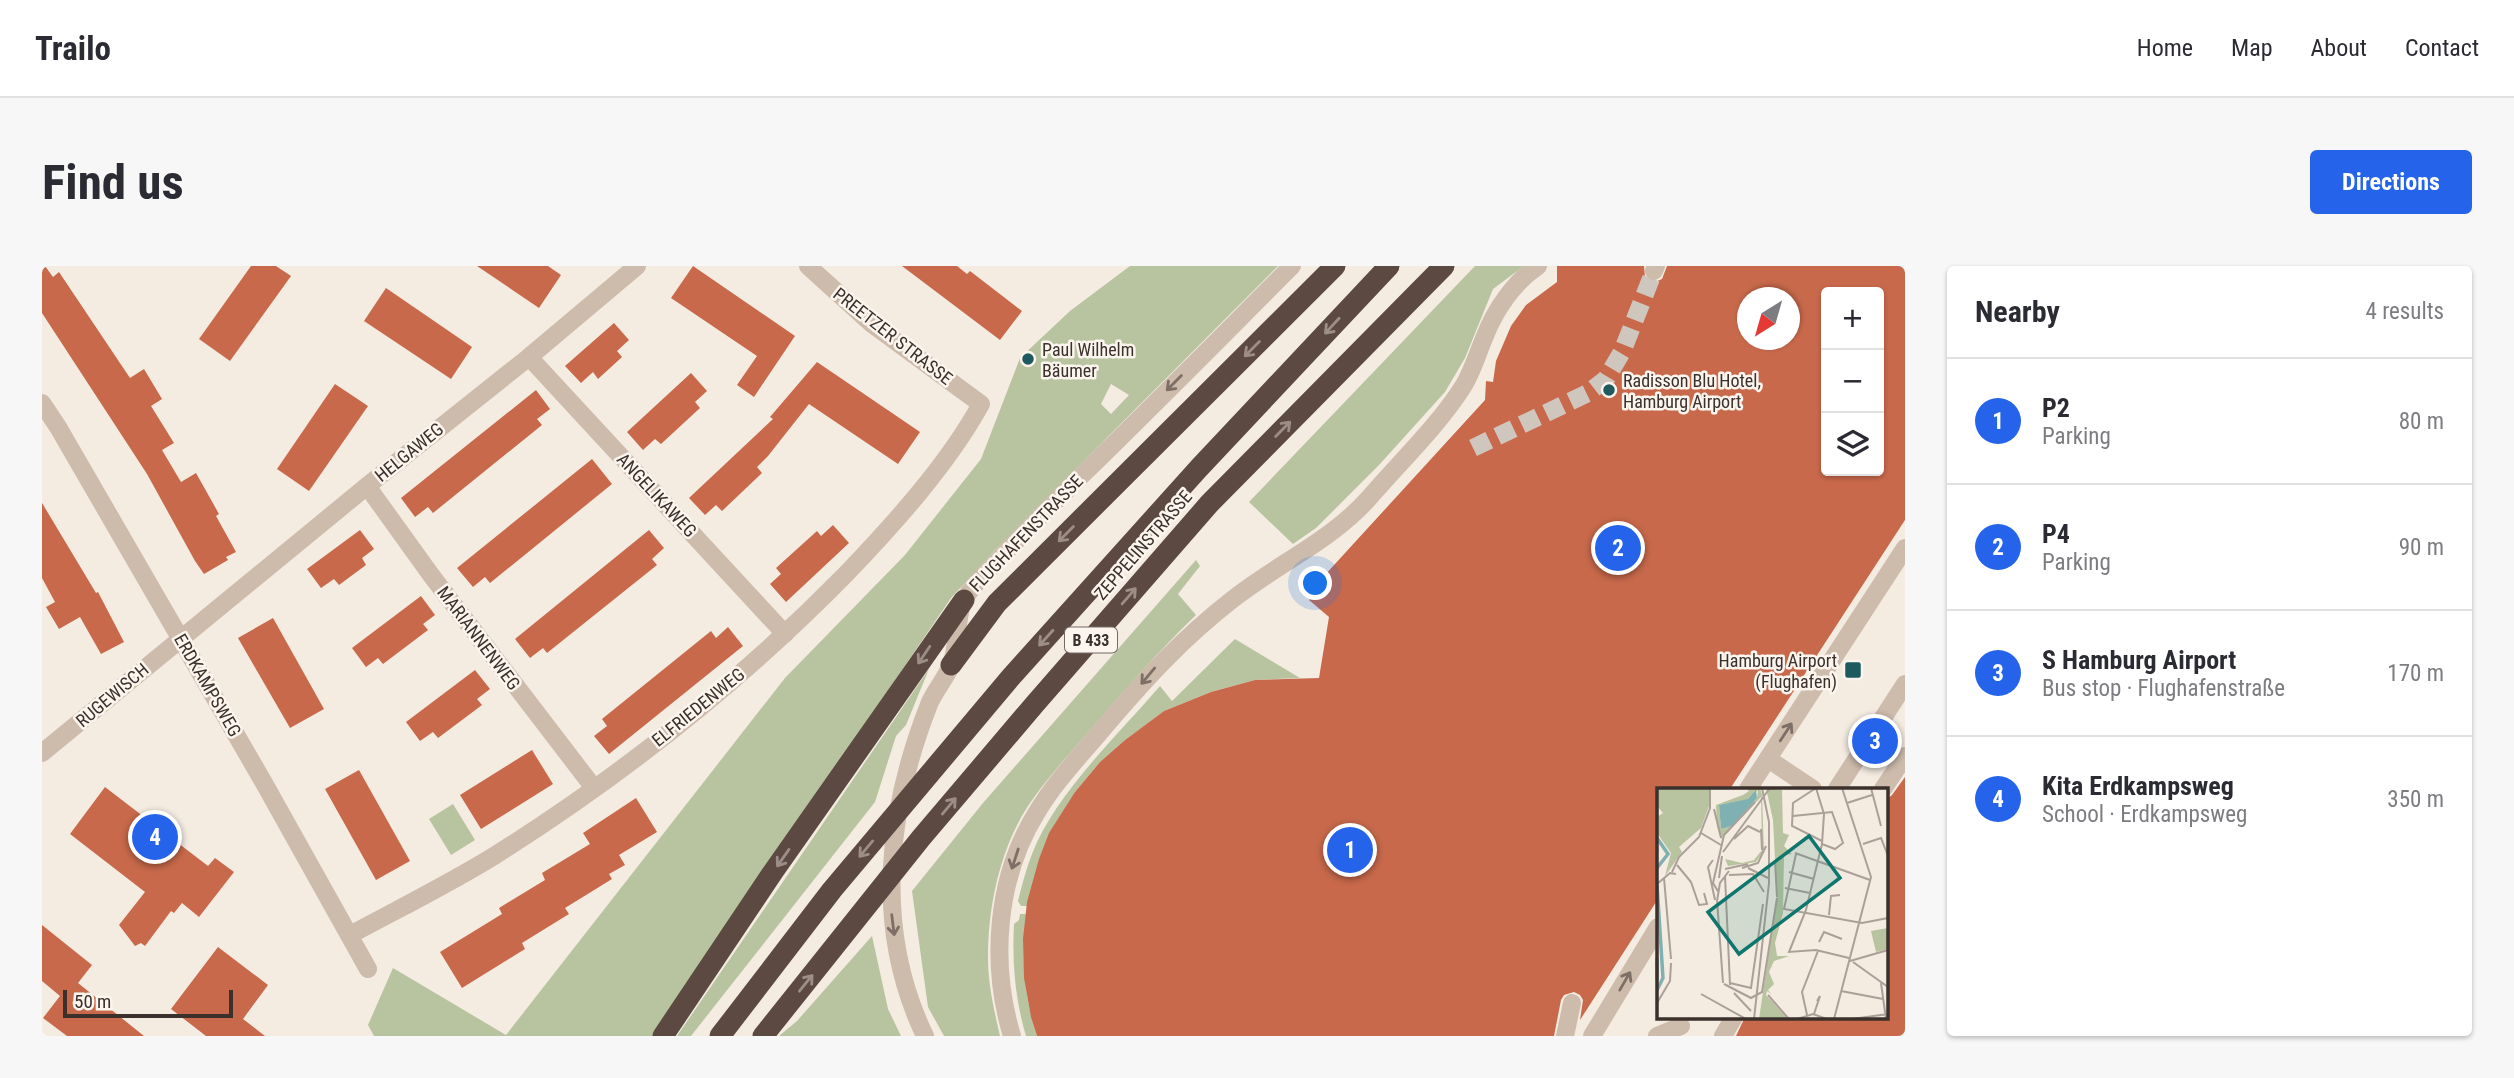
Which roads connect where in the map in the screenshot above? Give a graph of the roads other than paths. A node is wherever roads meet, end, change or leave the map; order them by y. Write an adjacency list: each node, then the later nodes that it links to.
1 (636, 266): 8 (street, HELGAWEG)
2 (808, 266): 10 (street, PREETZER STRASSE)
3 (1292, 266): 14 (street, FLUGHAFENSTRASSE, one-way to 14)
4 (1335, 266): 17 (highway, one-way to 17)
5 (1389, 266): 34 (highway, ZEPPELINSTRASSE / B 433, one-way to 34)
6 (1444, 266): 35 (highway, ZEPPELINSTRASSE / B 433, one-way to 6)
7 (1538, 266): 37 (street, one-way to 37)
8 (529, 357): 11 (street, HELGAWEG); 15 (street, ANGELIKAWEG)
9 (42, 403): 16 (street, ERDKAMPSWEG)
10 (981, 404): 15 (street, ELFRIEDENWEG)
11 (367, 486): 16 (street, HELGAWEG); 22 (street, MARIANNENWEG)
12 (1905, 548): 13 (street)
13 (1899, 572): 21 (street, one-way to 13)
14 (964, 600): 17 (street, FLUGHAFENSTRASSE); 33 (highway, one-way to 33)
15 (785, 634): 22 (street, ELFRIEDENWEG)
16 (181, 638): 19 (street, RUGEWISCH); 28 (street, ERDKAMPSWEG)
17 (951, 664): 36 (street, FLUGHAFENSTRASSE, one-way to 36)
18 (1905, 684): 25 (street)
19 (42, 753)
20 (1905, 756): 26 (street)
21 (1768, 759): 23 (street); 24 (street)
22 (594, 788): 28 (street, ELFRIEDENWEG)
23 (1749, 788)
24 (1811, 788)
25 (1838, 788)
26 (1884, 788)
27 (1657, 929): 39 (street, one-way to 27)
28 (350, 935): 29 (street, ERDKAMPSWEG)
29 (369, 969)
30 (1572, 1003): 38 (street)
31 (1733, 1018): 41 (street)
32 (1679, 1030): 40 (street)
33 (663, 1036)
34 (720, 1036)
35 (763, 1036)
36 (925, 1036)
37 (1012, 1036)
38 (1565, 1036)
39 (1592, 1036)
40 (1657, 1036)
41 (1723, 1036)

